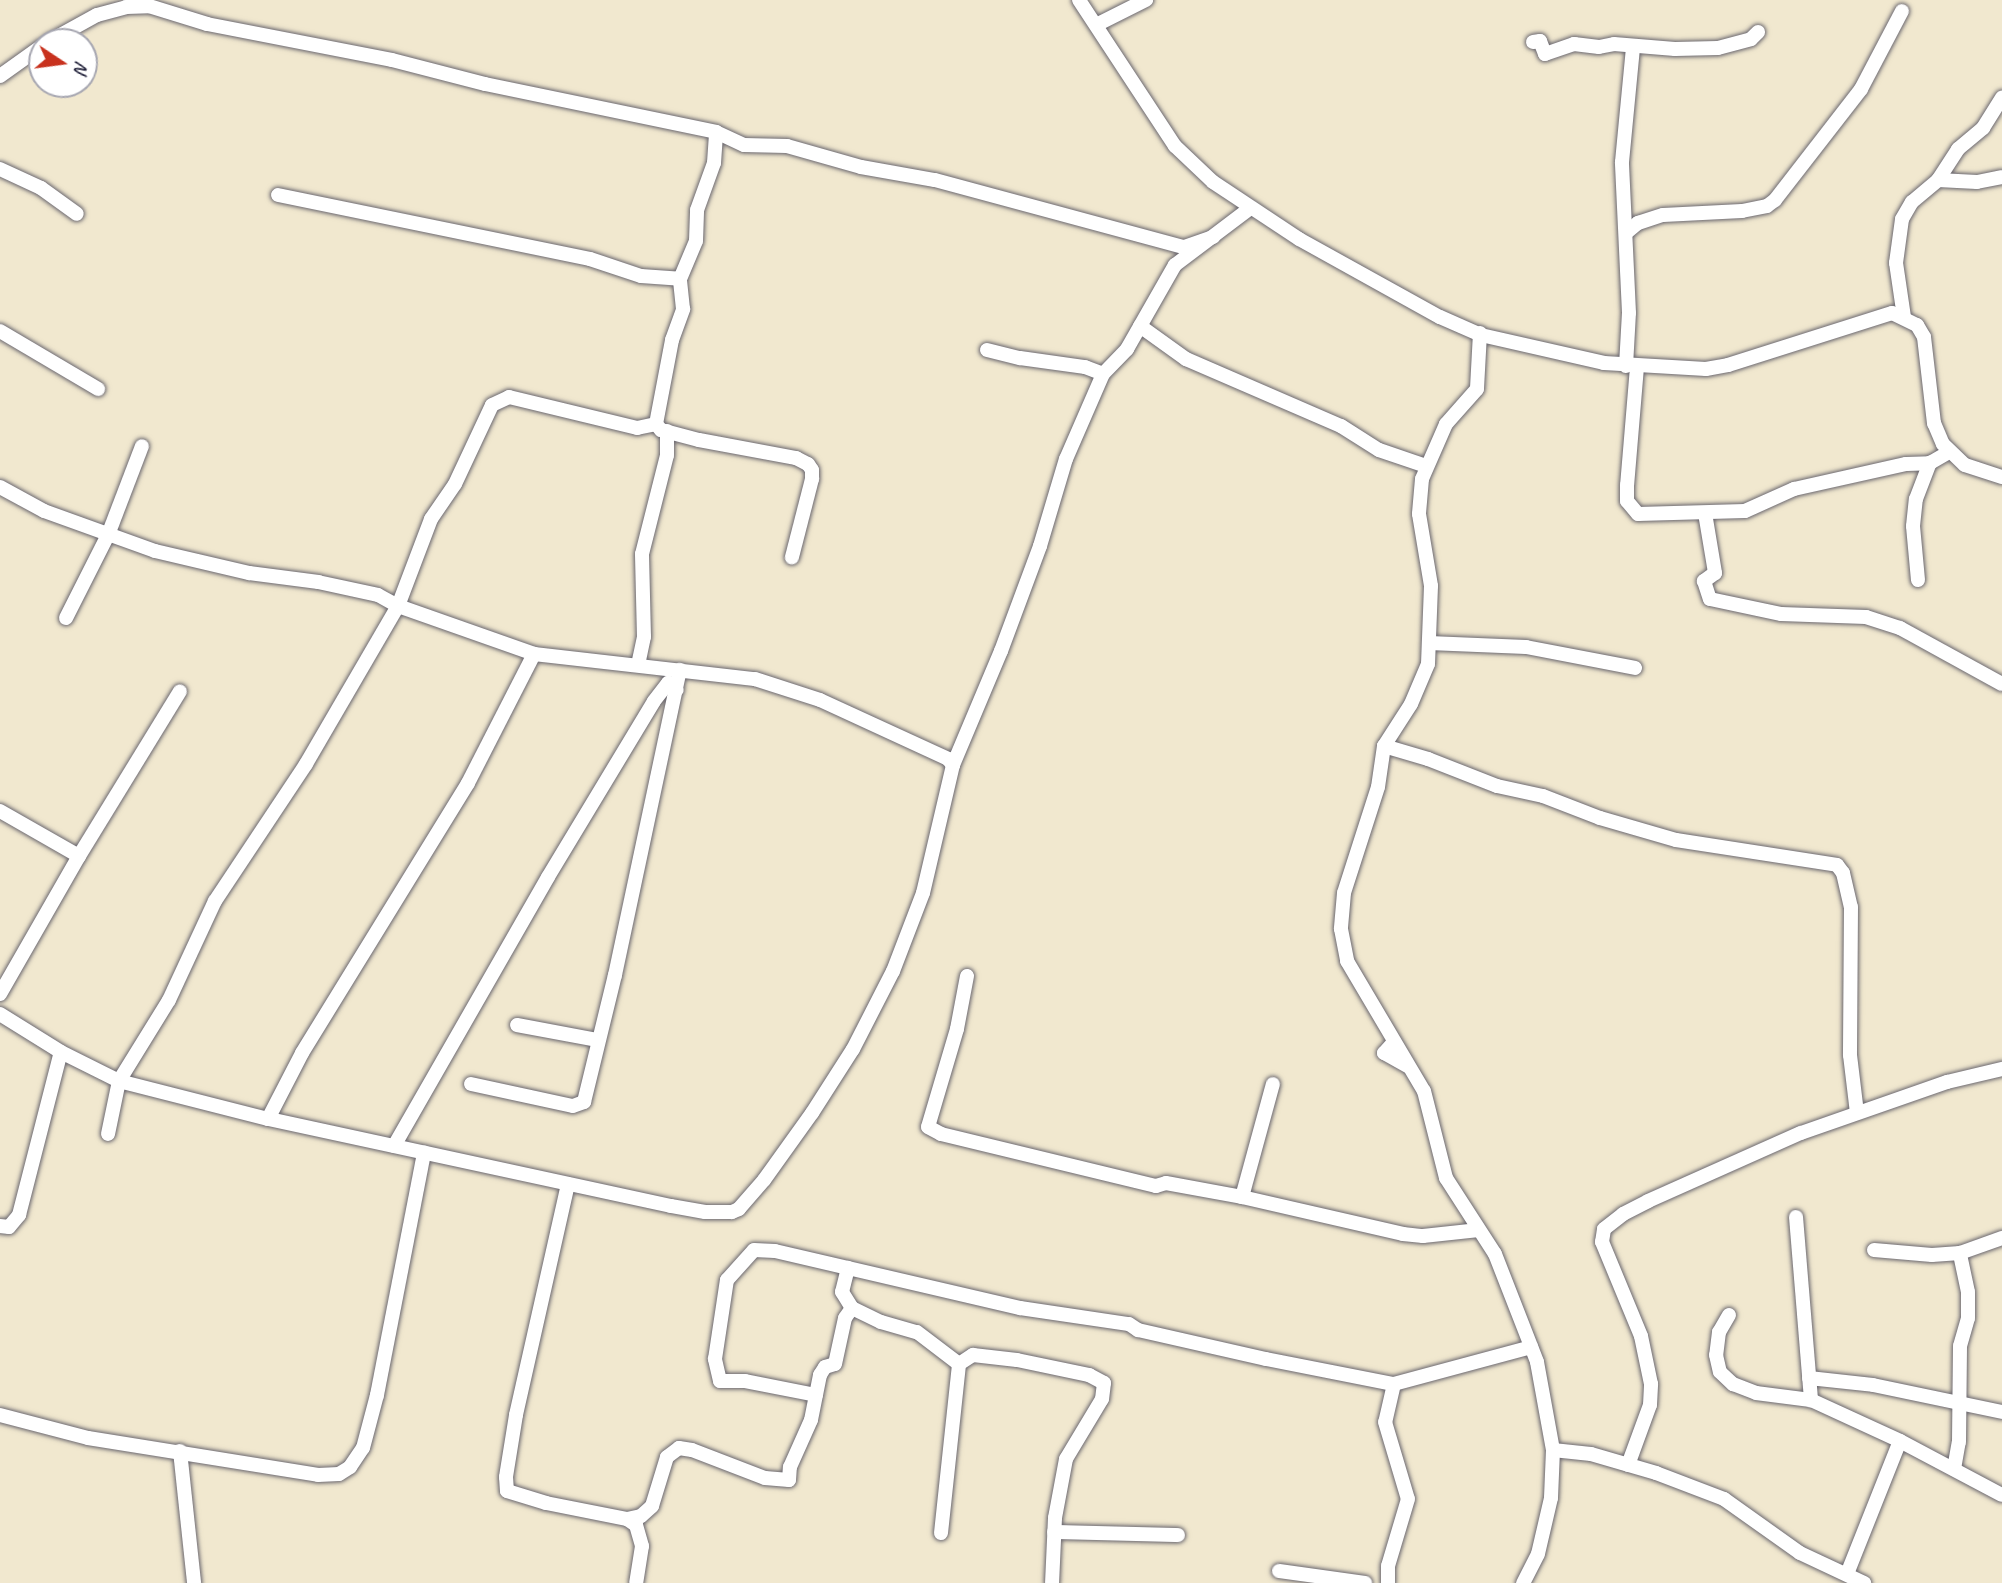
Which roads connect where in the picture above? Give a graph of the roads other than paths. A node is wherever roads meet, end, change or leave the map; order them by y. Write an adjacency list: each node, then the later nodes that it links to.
1 (1079, 0): 5 (street)
2 (1146, 0): 5 (street)
3 (152, 3): 6 (street); 13 (street)
4 (1902, 10): 20 (street)
5 (1098, 24): 18 (street)
6 (73, 28)
7 (1758, 32): 9 (street)
8 (1532, 42): 9 (street)
9 (1633, 47): 20 (street)
10 (28, 57): 11 (street)
11 (0, 76)
12 (2002, 99): 16 (street)
13 (716, 132): 21 (street); 22 (street)
14 (0, 169): 19 (street)
15 (2002, 177): 16 (street)
16 (1938, 180): 23 (street)
17 (278, 195): 22 (street)
18 (1249, 209): 21 (street); 26 (street)
19 (78, 214)
20 (1626, 233): 28 (street)
21 (1213, 237): 24 (street)
22 (680, 279): 31 (street)
23 (1905, 317): 28 (street); 33 (street)
24 (1140, 326): 29 (street); 35 (street)
25 (0, 331): 30 (street)
26 (1480, 333): 28 (street); 35 (street)
27 (987, 350): 29 (street)
28 (1632, 366): 38 (street)
29 (1103, 374): 53 (street)
30 (98, 389)
31 (662, 428): 40 (street); 42 (street); 46 (street)
32 (142, 446): 39 (street)
33 (1949, 452): 34 (street); 36 (street)
34 (1930, 463): 38 (street); 41 (street)
35 (1426, 466): 44 (street)
36 (2002, 477)
37 (0, 487): 39 (street)
38 (1705, 513): 49 (street)
39 (107, 535): 42 (street); 43 (street)
40 (792, 557)
41 (1918, 580)
42 (398, 606): 45 (street); 63 (street)
43 (66, 618)
44 (1429, 643): 47 (street); 52 (street)
45 (534, 654): 46 (street); 67 (street)
46 (638, 665): 48 (street)
47 (1635, 668)
48 (680, 670): 50 (street); 53 (street)
49 (2002, 684)
50 (677, 690): 60 (street); 69 (street)
51 (180, 691): 55 (street)
52 (1384, 746): 66 (street); 75 (street)
53 (953, 765): 71 (street)
54 (0, 811): 55 (street)
55 (79, 856): 57 (street)
56 (967, 976): 72 (street)
57 (0, 994)
58 (0, 1014): 61 (street)
59 (517, 1025): 60 (street)
60 (597, 1040): 64 (street)
61 (61, 1052): 63 (street); 74 (street)
62 (2002, 1069): 66 (street)
63 (119, 1082): 67 (street); 68 (street)
64 (471, 1084)
65 (1273, 1084): 72 (street)
66 (1857, 1113): 95 (street)
67 (268, 1119): 69 (street)
68 (108, 1133)
69 (394, 1146): 70 (street)
70 (424, 1153): 71 (street); 94 (street)
71 (568, 1184): 98 (street)
72 (1242, 1197): 75 (street)
73 (1796, 1217): 84 (street)
74 (0, 1226)
75 (1479, 1230): 82 (street)
76 (2002, 1238): 78 (street)
77 (1874, 1250): 78 (street)
78 (1960, 1253): 89 (street)
79 (848, 1268): 80 (street); 86 (street); 87 (street)
80 (852, 1308): 83 (street); 87 (street)
81 (1729, 1315): 88 (street)
82 (1531, 1347): 86 (street); 93 (street)
83 (959, 1364): 99 (street); 100 (street)
84 (1809, 1378): 85 (street); 88 (street)
85 (1825, 1380): 88 (street); 89 (street)
86 (1394, 1384): 108 (street)
87 (816, 1395): 98 (street)
88 (1811, 1400): 92 (street)
89 (1960, 1405): 90 (street); 96 (street)
90 (2002, 1412)
91 (0, 1415): 94 (street)
92 (1900, 1441): 96 (street); 103 (street)
93 (1553, 1450): 95 (street); 109 (street)
94 (180, 1451): 104 (street)
95 (1628, 1465): 103 (street)
96 (1954, 1469): 97 (street)
97 (2002, 1495)
98 (627, 1519): 105 (street)
99 (1054, 1532): 101 (street); 106 (street)
100 (941, 1533)
101 (1178, 1535)
102 (1279, 1571): 107 (street)
103 (1844, 1577): 110 (street)
104 (194, 1583)
105 (636, 1583)
106 (1052, 1583)
107 (1365, 1583)
108 (1388, 1583)
109 (1523, 1583)
110 (1864, 1583)

